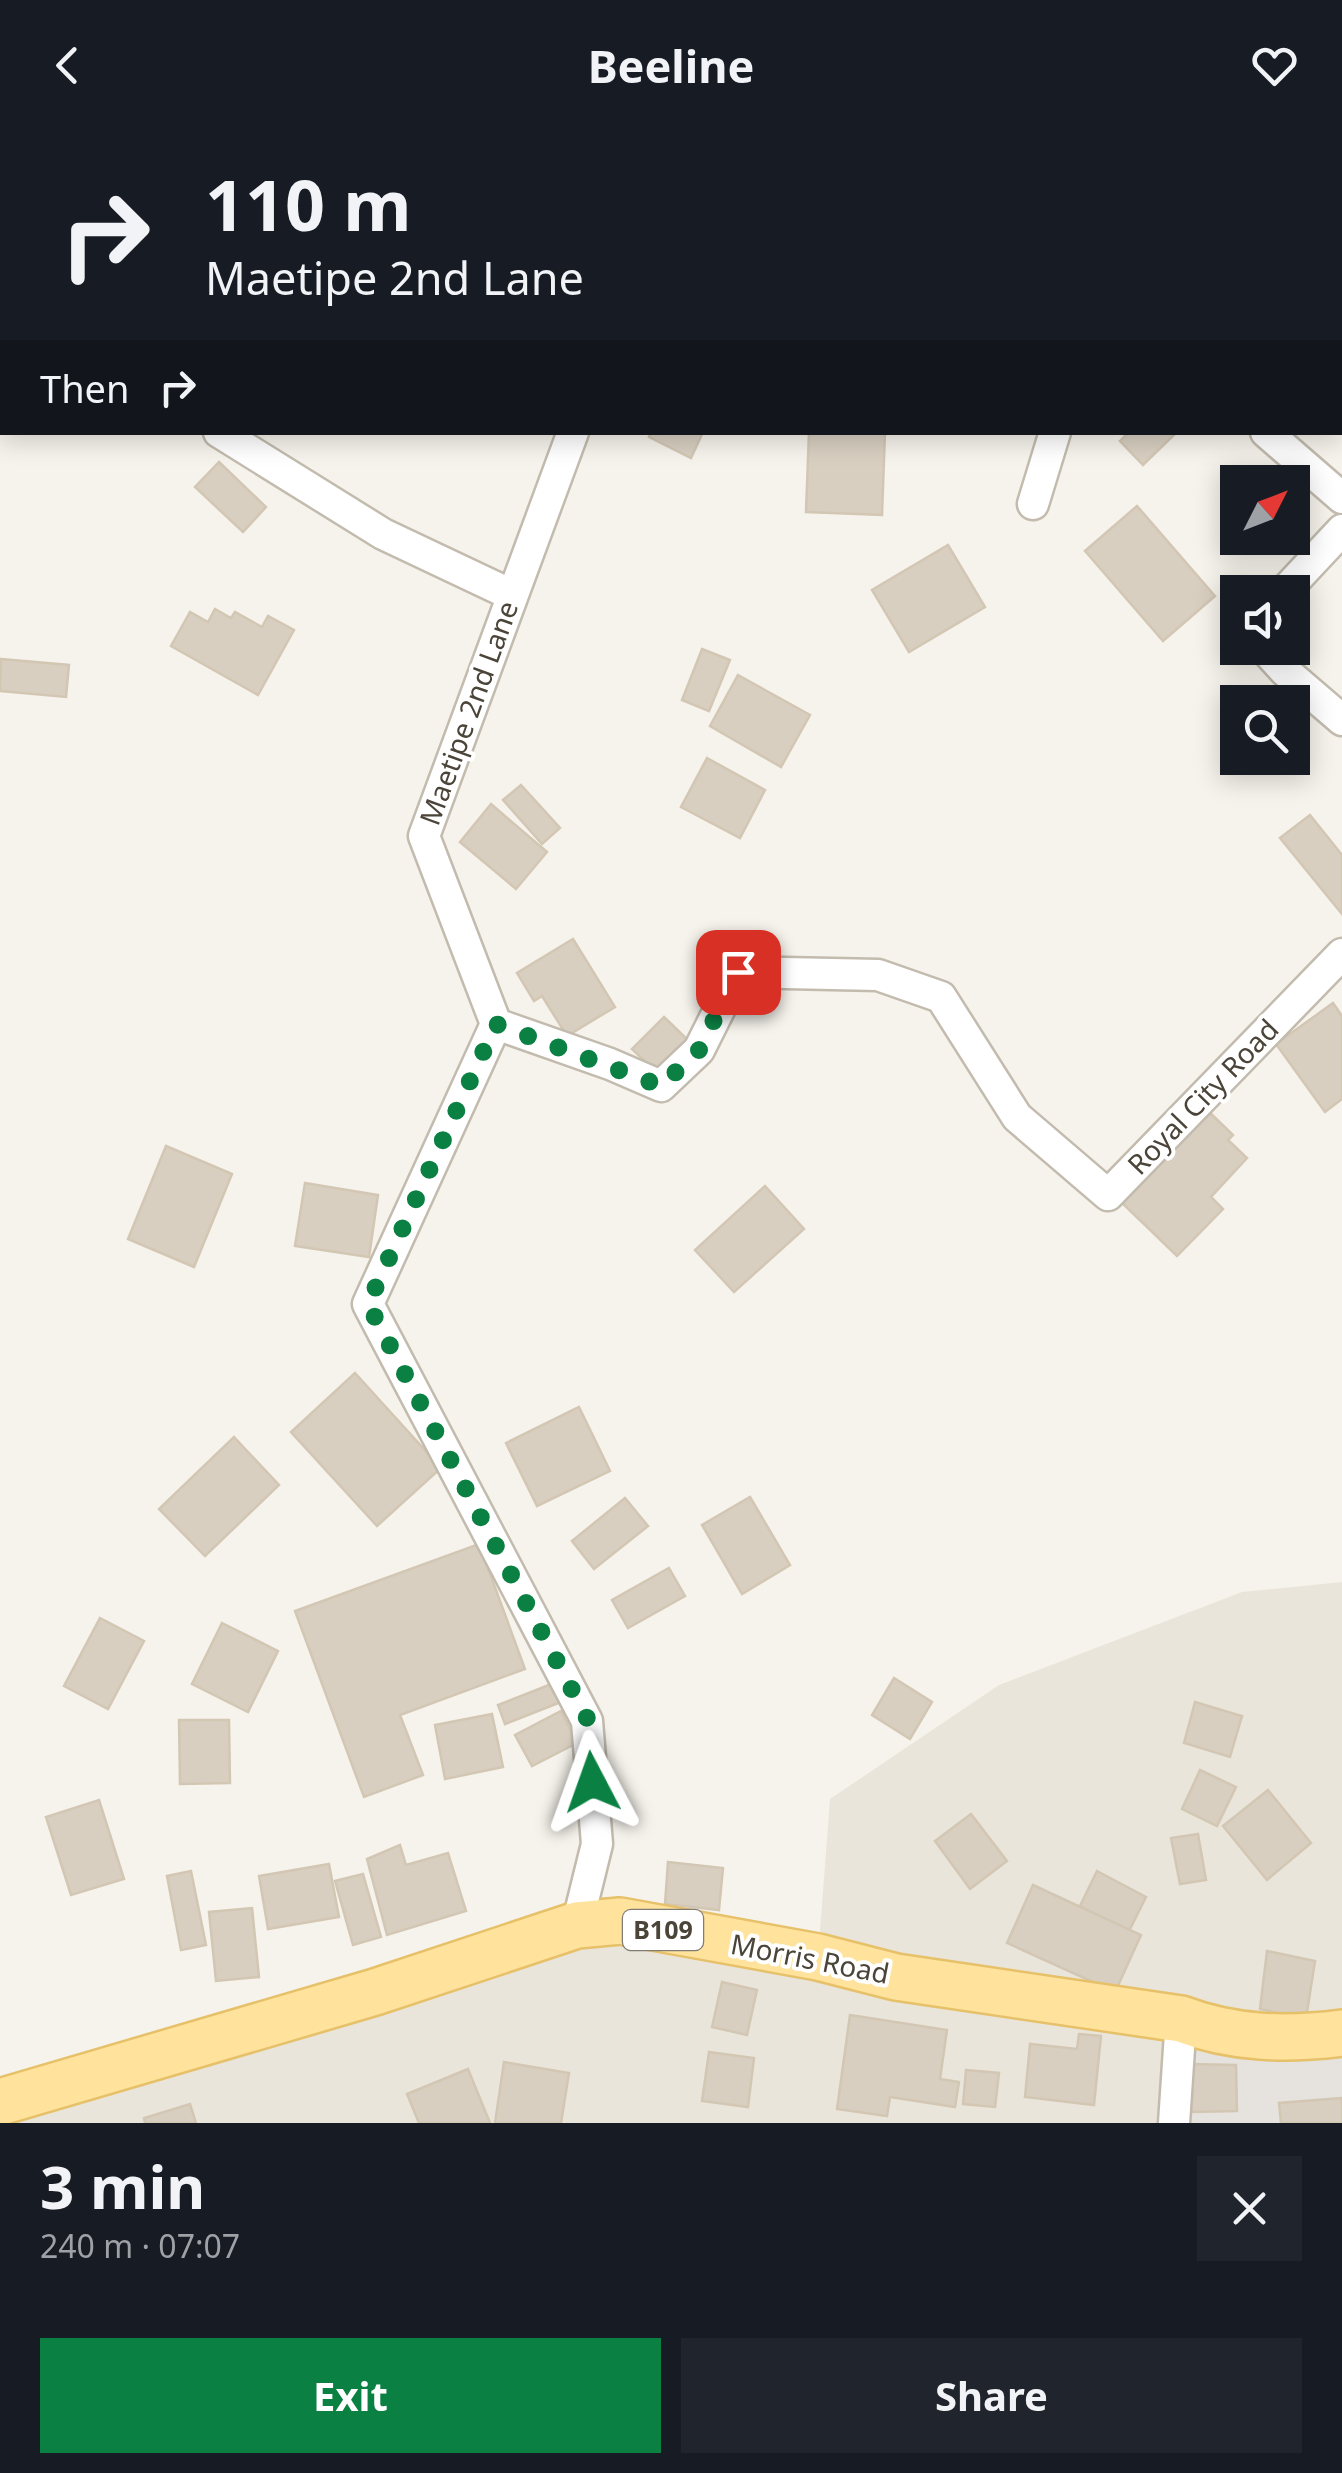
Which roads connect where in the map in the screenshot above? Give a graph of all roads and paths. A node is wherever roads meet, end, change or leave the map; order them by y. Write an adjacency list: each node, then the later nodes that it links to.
1 (224, 435): 9 (street)
2 (572, 435): 9 (street, Maetipe 2nd Lane)
3 (1054, 435): 6 (street)
4 (1269, 435): 5 (street)
5 (1342, 498)
6 (1033, 504)
7 (1334, 540): 8 (street)
8 (1300, 575)
9 (512, 595): 13 (street, Maetipe 2nd Lane)
10 (1278, 665): 11 (street)
11 (1342, 720)
12 (1342, 954): 13 (street, Royal City Road)
13 (496, 1024): 14 (street)
14 (577, 1925): 15 (main road, Morris Road / B109); 17 (main road, Morris Road / B109)
15 (1181, 2018): 16 (main road, Morris Road / B109); 18 (street)
16 (1342, 2033)
17 (0, 2102)
18 (1174, 2123)

